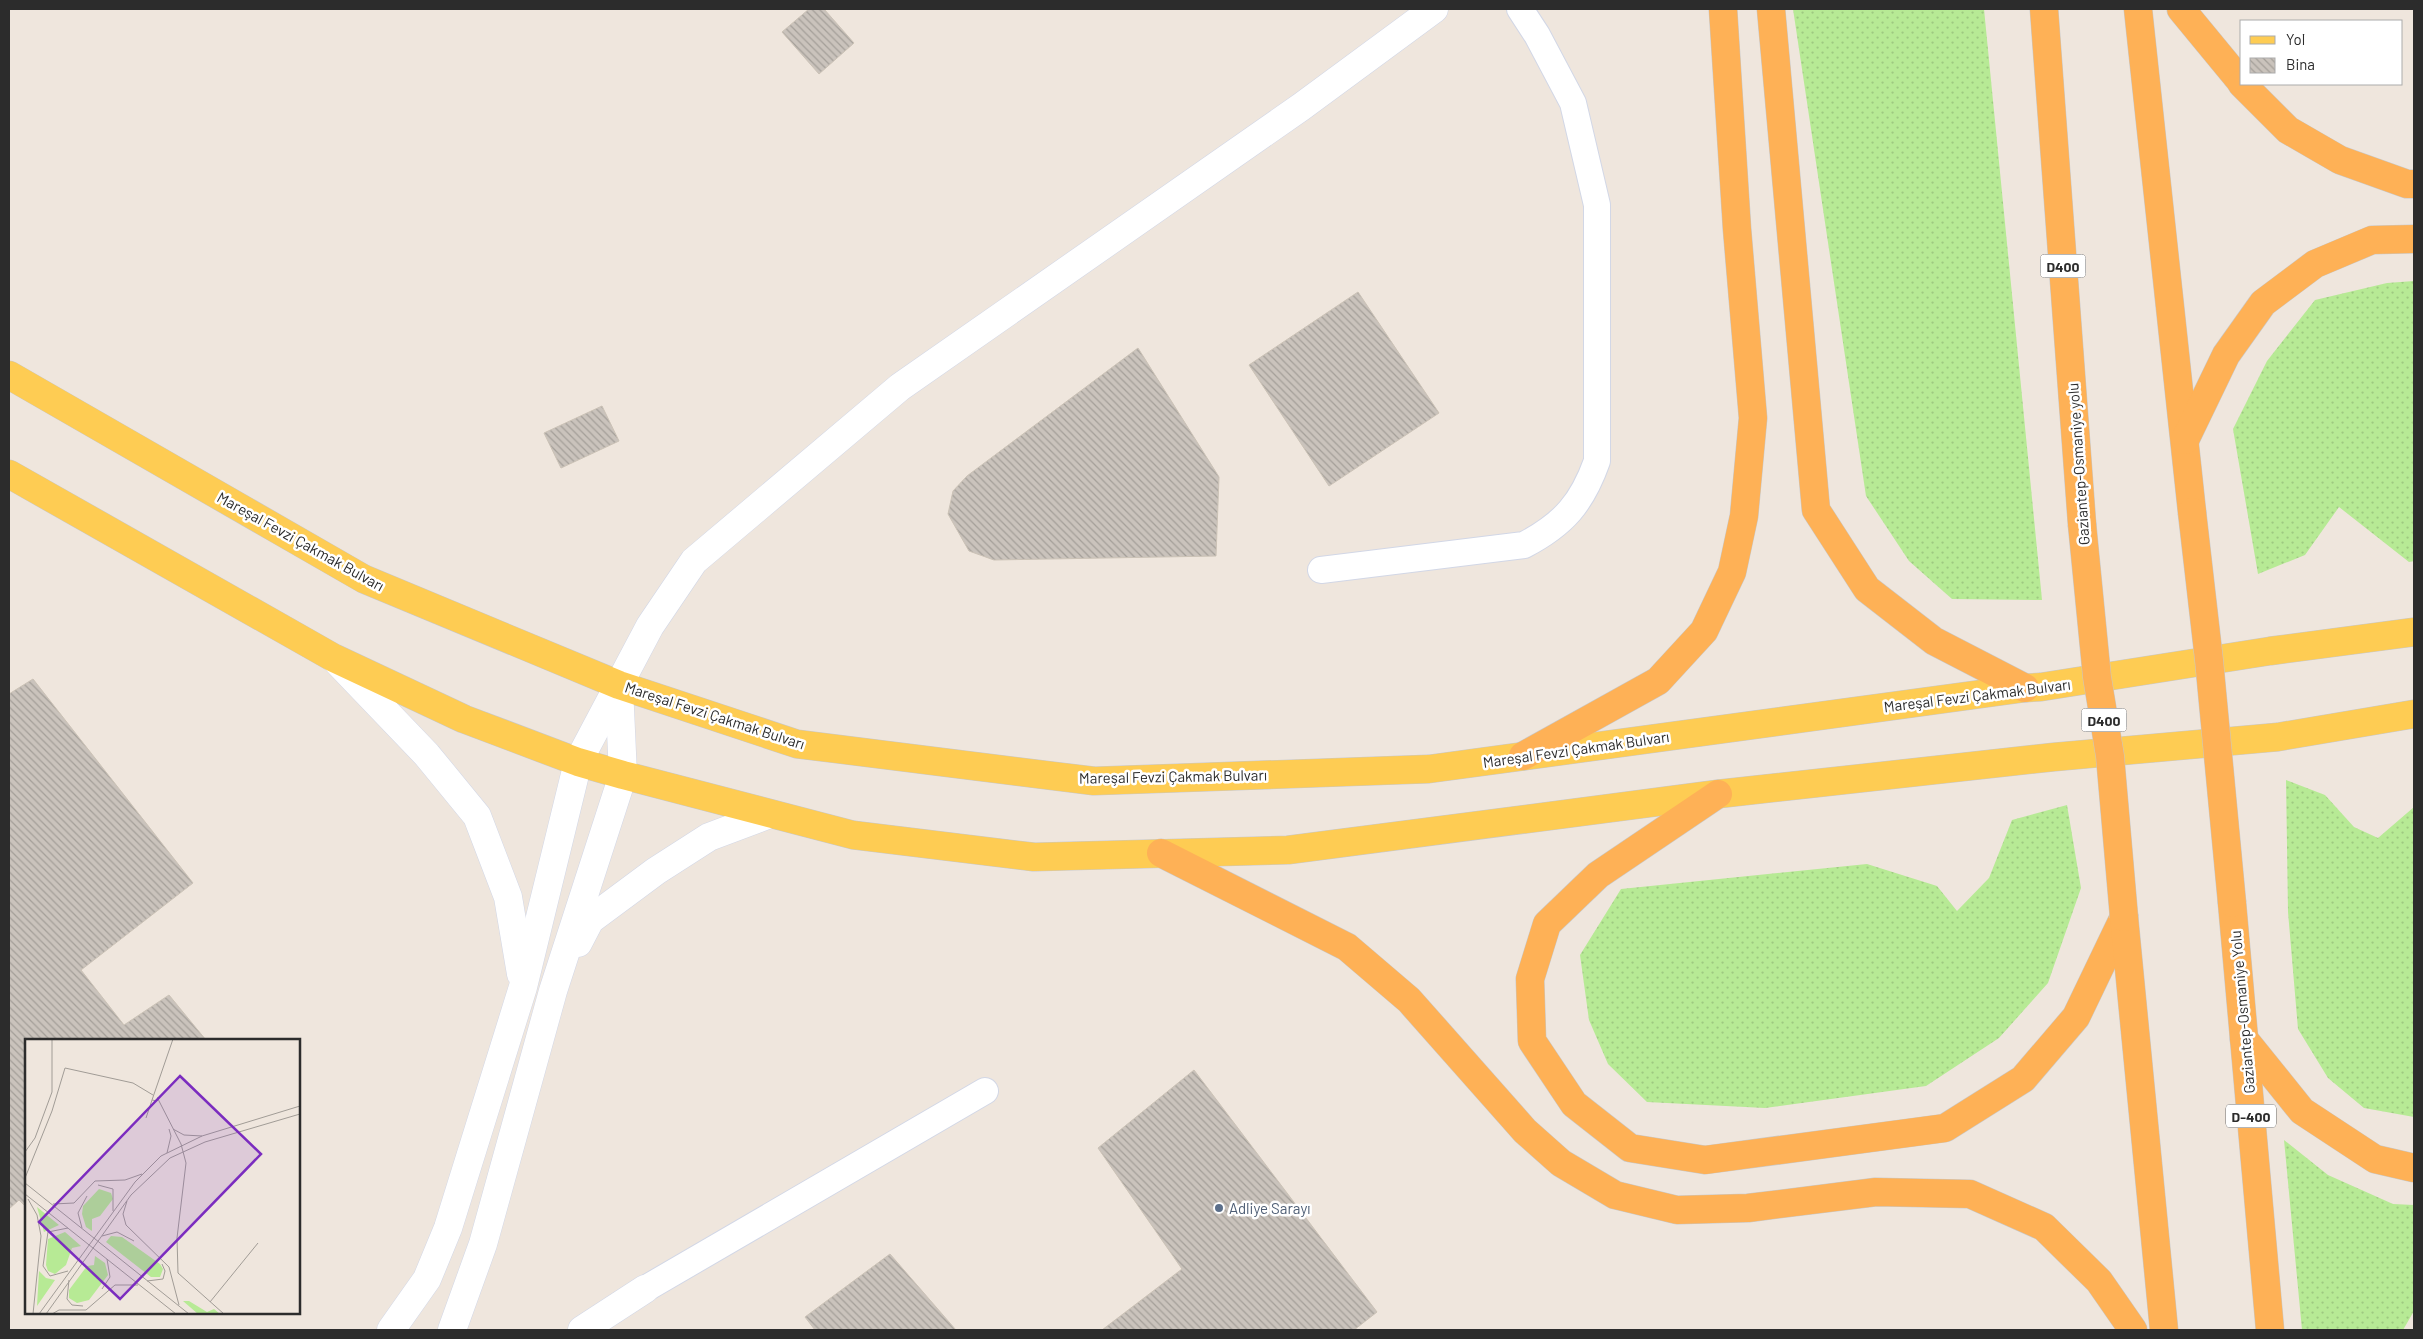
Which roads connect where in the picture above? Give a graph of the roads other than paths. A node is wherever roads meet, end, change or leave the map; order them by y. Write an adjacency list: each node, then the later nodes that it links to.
1 (1434, 9): 18 (street)
2 (1520, 9): 15 (lane)
3 (1723, 9): 21 (highway)
4 (1771, 9): 19 (highway)
5 (2044, 9): 27 (highway, Gaziantep-Osmaniye yolu / D400, bridge)
6 (2138, 9): 13 (highway)
7 (2181, 9): 8 (highway)
8 (2240, 82)
9 (2243, 85): 10 (highway)
10 (2414, 184)
11 (2414, 239): 13 (highway)
12 (9, 375): 18 (main road, Mareşal Fevzi Çakmak Bulvarı)
13 (2184, 440): 30 (highway, Gaziantep-Osmaniye Yolu / D-400, bridge)
14 (9, 474): 17 (main road)
15 (1320, 570)
16 (2414, 632): 19 (main road, Mareşal Fevzi Çakmak Bulvarı)
17 (334, 658): 22 (main road); 28 (street)
18 (619, 685): 21 (main road, Mareşal Fevzi Çakmak Bulvarı); 22 (street); 23 (street)
19 (2025, 688): 21 (main road, Mareşal Fevzi Çakmak Bulvarı)
20 (2414, 714): 24 (main road)
21 (1523, 756)
22 (578, 762): 23 (main road); 28 (street)
23 (623, 776): 25 (main road); 29 (street)
24 (1718, 794): 26 (main road); 27 (highway)
25 (770, 814): 26 (main road); 29 (street)
26 (1161, 853): 37 (highway)
27 (2124, 917): 38 (highway)
28 (522, 986): 34 (street)
29 (553, 991): 35 (street)
30 (2244, 1039): 32 (highway); 39 (highway, Gaziantep-Osmaniye Yolu / D-400)
31 (985, 1091): 33 (lane)
32 (2414, 1168)
33 (645, 1289): 36 (street)
34 (391, 1330)
35 (452, 1330)
36 (582, 1330)
37 (2133, 1330)
38 (2164, 1330)
39 (2270, 1330)

